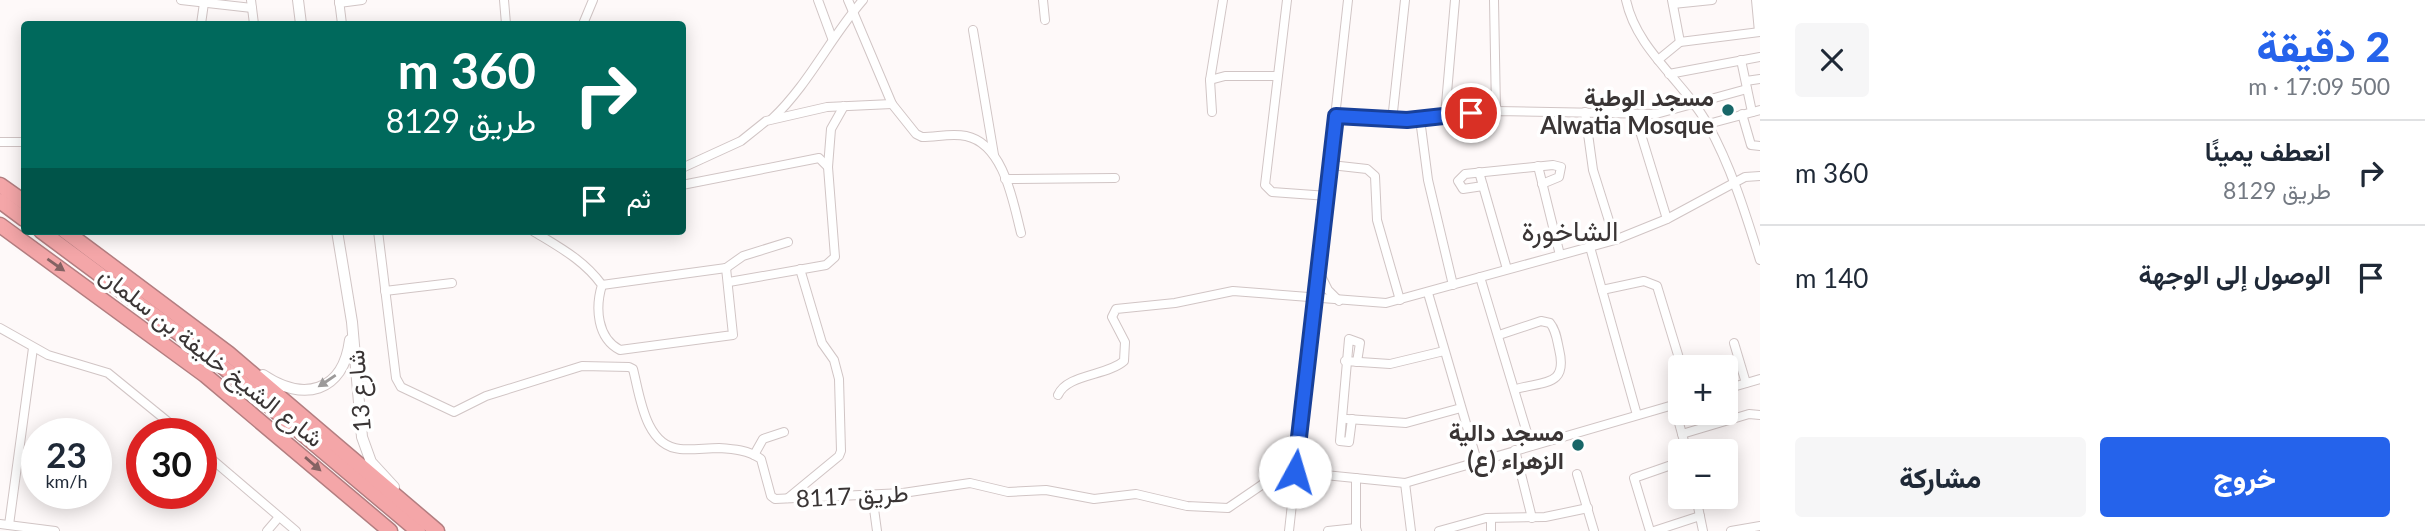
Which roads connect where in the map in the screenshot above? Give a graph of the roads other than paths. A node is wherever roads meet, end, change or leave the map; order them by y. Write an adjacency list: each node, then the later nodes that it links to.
1 (181, 0): 21 (street)
2 (298, 0): 26 (street)
3 (362, 0): 19 (street)
4 (503, 0): 28 (street)
5 (593, 0): 29 (street)
6 (818, 0): 32 (street)
7 (848, 0): 23 (street)
8 (863, 0): 23 (street)
9 (1043, 0): 24 (street)
10 (1223, 0): 40 (street)
11 (1287, 0): 38 (street)
12 (1348, 0): 51 (street)
13 (1405, 0): 55 (street)
14 (1455, 0): 52 (street)
15 (1494, 0): 45 (street)
16 (1626, 0): 35 (street)
17 (1710, 0): 20 (street)
18 (1756, 0): 31 (street)
19 (339, 2): 27 (street)
20 (1673, 2): 33 (street)
21 (204, 3): 22 (street); 25 (street)
22 (251, 4)
23 (855, 11): 32 (street); 43 (street)
24 (1045, 20)
25 (201, 21)
26 (301, 21)
27 (342, 21)
28 (506, 21)
29 (584, 21)
30 (974, 30): 60 (street)
31 (1759, 32): 33 (street)
32 (832, 38): 54 (street)
33 (1680, 42): 35 (street)
34 (1760, 57): 36 (street)
35 (1658, 60): 37 (street)
36 (1741, 60): 37 (street); 41 (street)
37 (1669, 74): 42 (street)
38 (1277, 76): 40 (street); 74 (street)
39 (1760, 79): 41 (street)
40 (1210, 80): 47 (street)
41 (1746, 85): 42 (street); 46 (street)
42 (1694, 103): 50 (street); 56 (street)
43 (892, 104): 44 (street); 60 (street)
44 (845, 106): 54 (street); 64 (street)
45 (1496, 111): 48 (street); 52 (street)
46 (1756, 111): 49 (street)
47 (1212, 112)
48 (1585, 112): 50 (street); 87 (street)
49 (1742, 114): 56 (street); 59 (street)
50 (1635, 115): 78 (street)
51 (1336, 116): 55 (street); 61 (street)
52 (1445, 116): 53 (street)
53 (1420, 119): 55 (street); 100 (street)
54 (771, 120): 62 (street)
55 (1392, 121)
56 (1708, 124): 73 (street)
57 (0, 142): 58 (street)
58 (21, 142)
59 (1760, 146)
60 (995, 158): 68 (street)
61 (1331, 165): 74 (street); 105 (street)
62 (686, 166)
63 (1538, 166): 65 (street); 70 (street); 70 (street)
64 (828, 167): 69 (street); 93 (street)
65 (1479, 172): 72 (street); 72 (street)
66 (1760, 176): 73 (street)
67 (1115, 178): 68 (street)
68 (1005, 179): 80 (street)
69 (686, 184)
70 (1542, 184): 90 (street)
71 (0, 185): 75 (highway)
72 (1483, 186): 95 (street)
73 (1734, 186): 78 (street); 81 (street)
74 (1328, 196): 94 (street)
75 (21, 200)
76 (0, 201): 77 (highway)
77 (21, 217)
78 (1667, 219): 87 (street)
79 (0, 225): 161 (highway, شارع الشيخ خليفة بن سلمان, one-way to 161)
80 (1021, 233)
81 (1756, 234): 91 (street)
82 (46, 235): 155 (highway, شارع الشيخ خليفة بن سلمان)
83 (70, 235): 114 (highway)
84 (338, 235): 107 (street, شارع 13)
85 (378, 235): 102 (street)
86 (539, 235): 99 (street)
87 (1615, 240): 89 (street)
88 (788, 242): 92 (street)
89 (1590, 247): 90 (street); 101 (street)
90 (1560, 255): 95 (street)
91 (1760, 260)
92 (726, 268): 97 (street); 99 (street)
93 (800, 269): 97 (street); 146 (street)
94 (1318, 269): 104 (street); 106 (street)
95 (1507, 269): 96 (street)
96 (1480, 277): 100 (street); 109 (street)
97 (729, 282): 112 (street)
98 (452, 283): 102 (street)
99 (602, 285): 112 (street)
100 (1454, 285): 103 (street)
101 (1602, 290): 115 (street); 126 (street)
102 (385, 291): 118 (street)
103 (1428, 293): 105 (street); 113 (street)
104 (1314, 299): 106 (street); 123 (street); 141 (street)
105 (1400, 300): 106 (street)
106 (1339, 301)
107 (352, 322): 114 (street, شارع 13, one-way to 114); 155 (street, شارع 13)
108 (0, 328): 111 (street)
109 (1499, 335): 122 (street); 122 (street)
110 (1734, 343): 120 (street)
111 (33, 348): 128 (street); 153 (street)
112 (620, 350): 118 (street)
113 (1444, 351): 117 (street); 125 (street)
114 (228, 353): 155 (highway)
115 (1678, 355)
116 (1345, 361): 117 (street); 117 (street); 129 (street)
117 (1357, 362)
118 (625, 367): 137 (street)
119 (1760, 379): 120 (street)
120 (1746, 383): 121 (street)
121 (1738, 385)
122 (1516, 389): 135 (street)
123 (1058, 396)
124 (1668, 406): 126 (street, طريق 8117)
125 (1461, 408): 130 (street); 138 (street)
126 (1637, 415): 135 (street, طريق 8117)
127 (1760, 415): 133 (street)
128 (163, 418)
129 (1341, 418): 130 (street); 130 (street)
130 (1352, 419)
131 (1680, 425): 133 (street)
132 (784, 432): 137 (street)
133 (1682, 434): 134 (street)
134 (1683, 439)
135 (1531, 446): 136 (street, طريق 8117)
136 (1515, 450): 138 (street, طريق 8117); 152 (street)
137 (754, 455): 146 (street, طريق 8117)
138 (1477, 461): 144 (street, طريق 8117)
139 (217, 464): 150 (street)
140 (1668, 466): 169 (street)
141 (1295, 472): 143 (street, طريق 8117); 145 (street, طريق 8117); 163 (street)
142 (1577, 474): 147 (street)
143 (1356, 478): 144 (street, طريق 8117); 156 (street)
144 (1405, 483): 165 (street)
145 (872, 494): 146 (street, طريق 8117); 162 (street)
146 (788, 498)
147 (1588, 508): 152 (street); 168 (street)
148 (1699, 509): 149 (street)
149 (1700, 516): 169 (street); 170 (street)
150 (279, 517): 159 (street); 160 (street)
151 (1491, 518): 152 (street); 166 (street); 167 (street)
152 (1532, 518)
153 (4, 524): 157 (street)
154 (1760, 526): 171 (street)
155 (427, 528)
156 (1357, 529): 164 (street)
157 (32, 530): 158 (street)
158 (55, 531)
159 (267, 531)
160 (296, 531)
161 (390, 531)
162 (877, 531)
163 (1289, 531)
164 (1328, 531)
165 (1411, 531)
166 (1439, 531)
167 (1492, 531)
168 (1594, 531)
169 (1652, 531)
170 (1703, 531)
171 (1731, 531)

